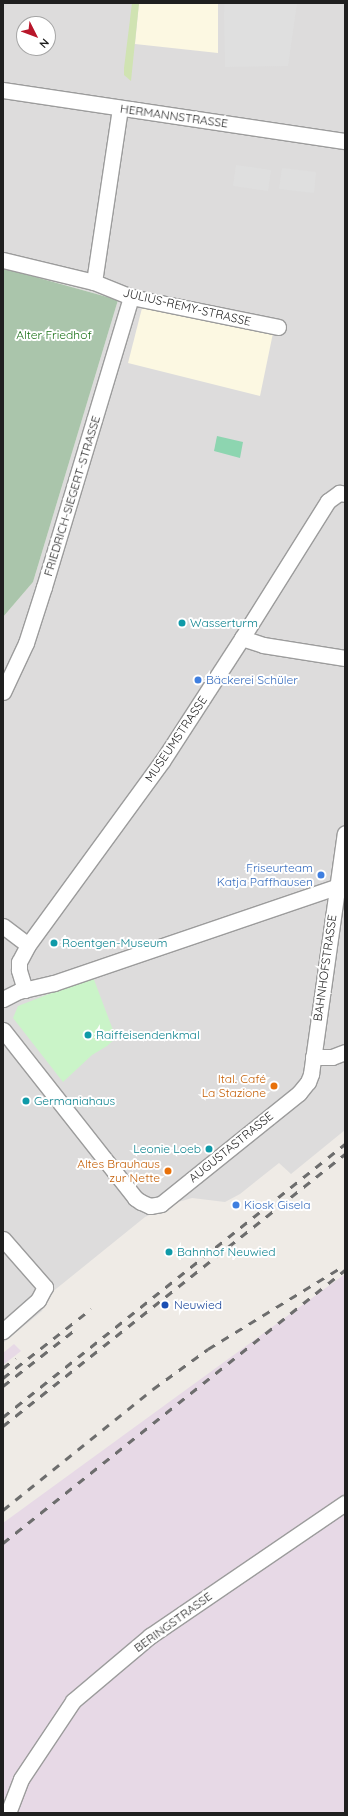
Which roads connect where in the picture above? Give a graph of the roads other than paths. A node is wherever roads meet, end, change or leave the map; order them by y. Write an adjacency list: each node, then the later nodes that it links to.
1 (3, 90): 2 (street, HERMANNSTRASSE)
2 (120, 108): 3 (street, HERMANNSTRASSE); 5 (street)
3 (345, 141)
4 (3, 260): 5 (street, JULIUS-REMY-STRASSE)
5 (94, 282): 6 (street, JULIUS-REMY-STRASSE)
6 (131, 297): 7 (street, JULIUS-REMY-STRASSE); 11 (street, FRIEDRICH-SIEGERT-STRASSE)
7 (278, 327)
8 (345, 494): 9 (street, MUSEUMSTRASSE)
9 (242, 638): 10 (street); 15 (street, MUSEUMSTRASSE)
10 (345, 658)
11 (3, 692)
12 (345, 833): 13 (street, BAHNHOFSTRASSE)
13 (341, 886): 16 (street); 20 (street, BAHNHOFSTRASSE)
14 (3, 926): 15 (street)
15 (28, 945): 16 (street, MUSEUMSTRASSE)
16 (25, 990): 17 (street)
17 (3, 999)
18 (3, 1030): 21 (street, AUGUSTASTRASSE)
19 (345, 1052): 20 (street)
20 (313, 1057): 21 (street, BAHNHOFSTRASSE)
21 (310, 1078)
22 (3, 1239): 23 (street)
23 (3, 1331)
24 (345, 1503): 25 (street, BERINGSTRASSE)
25 (8, 1813)

